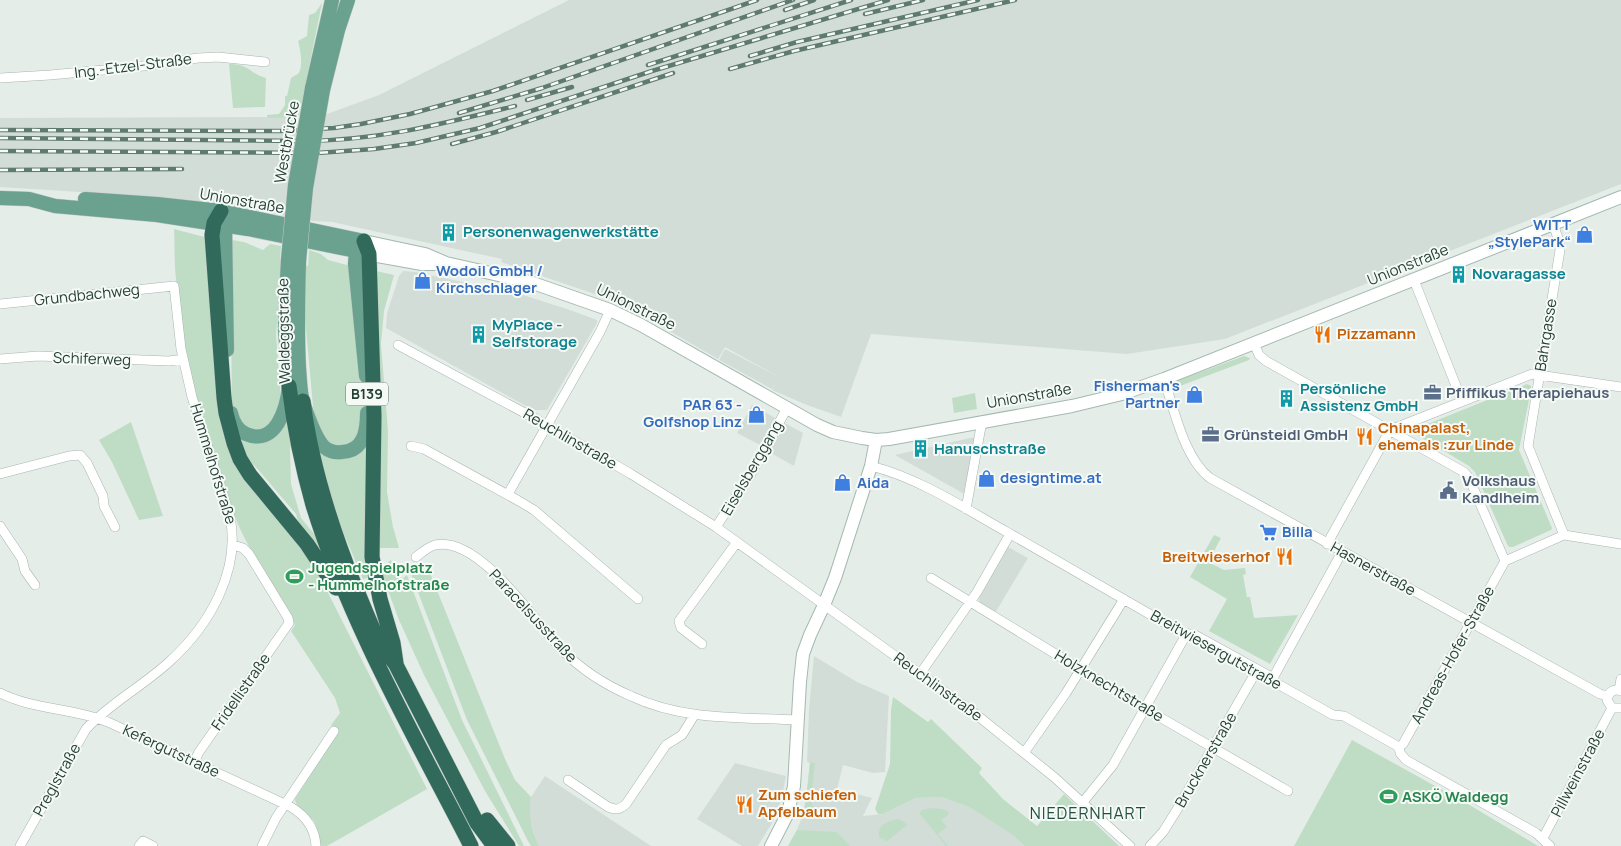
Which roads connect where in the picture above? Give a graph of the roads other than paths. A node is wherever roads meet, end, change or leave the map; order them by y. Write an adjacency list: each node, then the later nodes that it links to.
1 (332, 0): 5 (main road, B139)
2 (348, 0): 5 (main road, B139)
3 (265, 62): 4 (street, Ing.-Etzel-Straße)
4 (0, 78)
5 (318, 89): 11 (main road, Westbrücke / B139, bridge)
6 (1621, 197): 9 (main road, Unionstraße)
7 (0, 198): 8 (main road, Unionstraße)
8 (220, 220): 10 (main road, Unionstraße); 22 (main road, B139); 56 (highway)
9 (1553, 224): 12 (main road, Unionstraße); 20 (street, Bahrgasse)
10 (363, 249): 15 (main road, Unionstraße); 24 (main road, B139); 59 (highway)
11 (294, 261): 22 (main road, Waldeggstraße / B139); 24 (main road, Waldeggstraße / B139)
12 (1414, 280): 16 (main road, Unionstraße); 25 (street)
13 (174, 286): 14 (street, Grundbachweg); 19 (street, Hummelhofstraße)
14 (0, 304)
15 (610, 310): 26 (main road, Unionstraße); 28 (street)
16 (1254, 343): 21 (main road, Unionstraße); 29 (street)
17 (398, 345): 28 (street, Reuchlinstraße)
18 (0, 359): 19 (street, Schiferweg)
19 (183, 359): 44 (street, Hummelhofstraße)
20 (1540, 374): 23 (street); 25 (street); 40 (street, Bahrgasse)
21 (1164, 379): 27 (main road, Unionstraße); 42 (street, Hasnerstraße)
22 (289, 386): 56 (highway)
23 (1621, 387)
24 (302, 401): 59 (highway)
25 (1462, 401): 29 (street)
26 (786, 408): 30 (main road, Unionstraße); 38 (street, Eiselsberggang)
27 (982, 421): 30 (main road, Unionstraße); 35 (street)
28 (547, 426): 34 (street); 38 (street, Reuchlinstraße)
29 (1390, 430): 42 (street); 47 (street)
30 (876, 440): 32 (main road)
31 (410, 446): 34 (street)
32 (871, 466): 35 (street, Breitwiesergutstraße); 53 (main road)
33 (0, 474): 37 (street)
34 (508, 494): 50 (street)
35 (966, 509): 39 (street, Breitwiesergutstraße)
36 (0, 526): 49 (street)
37 (115, 527)
38 (716, 527): 41 (street, Reuchlinstraße)
39 (1010, 534): 51 (street, Breitwiesergutstraße); 52 (street)
40 (1564, 535): 43 (street); 47 (street)
41 (737, 542): 53 (street, Reuchlinstraße); 58 (street)
42 (1327, 544): 45 (street, Hasnerstraße)
43 (1621, 544)
44 (233, 545): 54 (street, Hummelhofstraße); 71 (street, Preglstraße)
45 (1342, 552): 55 (street, Hasnerstraße); 63 (street)
46 (416, 557): 70 (street, Paracelsusstraße)
47 (1505, 561): 55 (street, Andreas-Hofer-Straße)
48 (931, 578): 52 (street, Holzknechtstraße)
49 (35, 585)
50 (638, 599)
51 (1124, 599): 57 (street, Breitwiesergutstraße); 60 (street)
52 (970, 603): 60 (street, Holzknechtstraße); 62 (street)
53 (824, 605): 62 (street, Reuchlinstraße); 72 (main road)
54 (289, 623): 77 (street, Fridellistraße)
55 (1471, 623): 67 (street, Hasnerstraße); 75 (street, Andreas-Hofer-Straße)
56 (361, 628): 89 (highway)
57 (1187, 633): 61 (street, Breitwiesergutstraße); 68 (street)
58 (702, 644)
59 (396, 665): 82 (highway)
60 (1081, 669): 68 (street, Holzknechtstraße); 76 (street)
61 (1257, 670): 63 (street, Breitwiesergutstraße); 74 (street, Brucknerstraße)
62 (920, 674): 76 (street, Reuchlinstraße)
63 (1273, 678): 75 (street, Breitwiesergutstraße)
64 (1621, 678): 65 (street)
65 (1620, 690): 67 (street)
66 (0, 693): 71 (street, Kefergutstraße)
67 (1608, 696): 69 (street)
68 (1144, 708): 74 (street, Holzknechtstraße); 80 (street)
69 (1617, 708): 83 (street, Pillweinstraße)
70 (695, 714): 72 (street, Paracelsusstraße); 78 (street)
71 (98, 718): 77 (street, Kefergutstraße); 84 (street, Preglstraße)
72 (798, 720): 93 (main road)
73 (334, 731): 81 (street)
74 (1213, 747): 79 (street, Holzknechtstraße); 95 (street, Brucknerstraße)
75 (1399, 747): 83 (street, Breitwiesergutstraße)
76 (1024, 753): 80 (street, Reuchlinstraße)
77 (194, 762): 81 (street, Kefergutstraße)
78 (568, 780)
79 (1288, 791)
80 (1083, 802): 94 (street, Reuchlinstraße)
81 (285, 805): 87 (street); 88 (street, Kefergutstraße)
82 (468, 806): 90 (highway); 91 (highway); 92 (highway)
83 (1543, 838): 96 (street, Breitwiesergutstraße)
84 (20, 846)
85 (139, 846): 86 (street)
86 (153, 846)
87 (262, 846)
88 (316, 846)
89 (471, 846)
90 (481, 846)
91 (494, 846)
92 (508, 846)
93 (771, 846)
94 (1130, 846)
95 (1150, 846)
96 (1550, 846)

